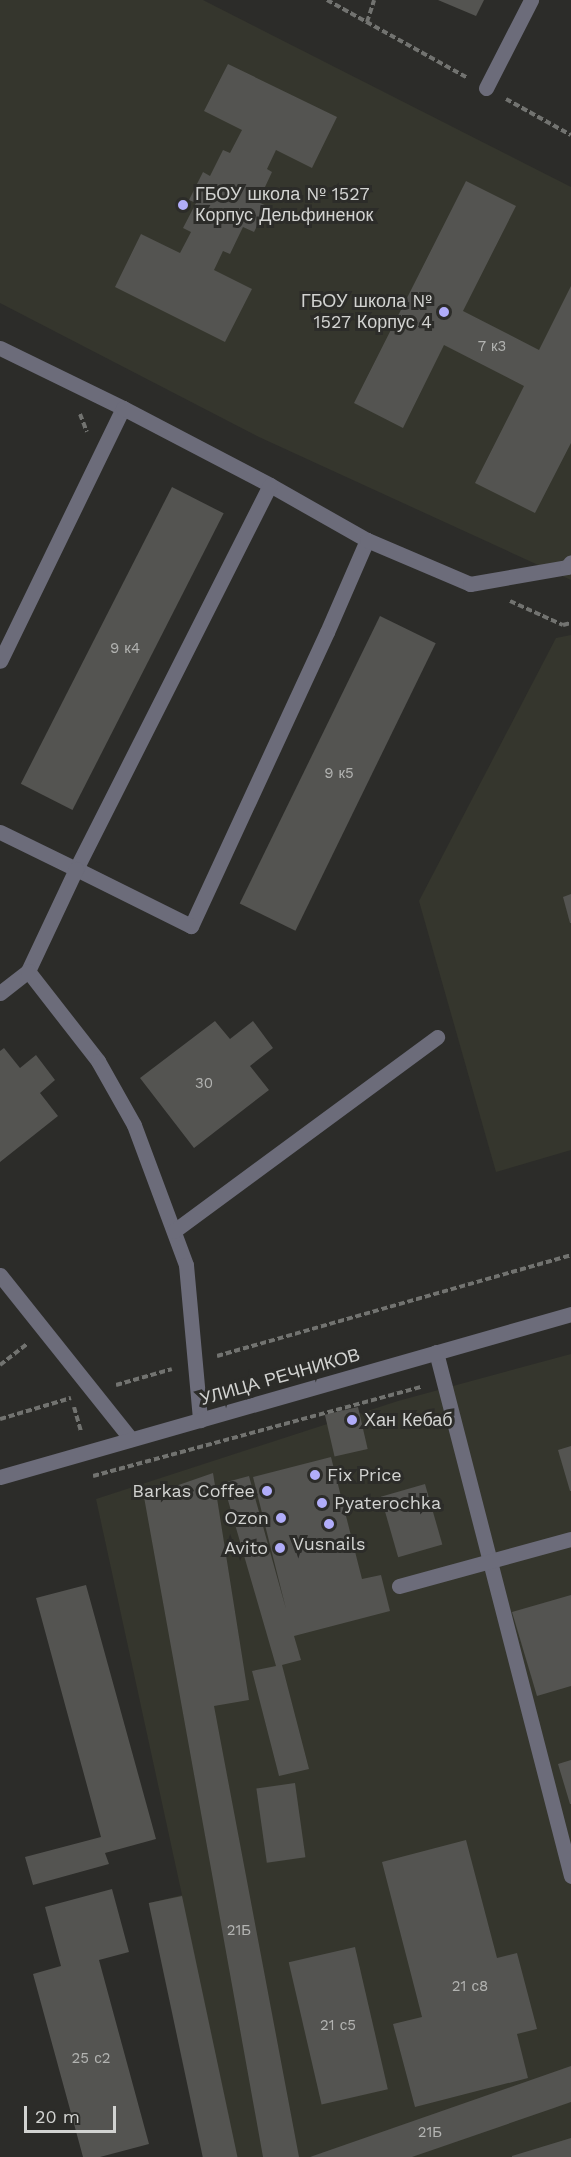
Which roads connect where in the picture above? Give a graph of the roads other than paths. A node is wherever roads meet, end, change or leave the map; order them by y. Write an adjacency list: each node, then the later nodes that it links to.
1 (531, 0): 2 (street)
2 (486, 88)
3 (0, 348): 4 (street)
4 (123, 408): 5 (street); 8 (street)
5 (270, 485): 6 (street); 10 (street)
6 (367, 540): 7 (street); 10 (street)
7 (571, 562)
8 (0, 661)
9 (0, 832): 10 (street)
10 (76, 869): 11 (street)
11 (28, 971): 12 (street); 14 (street)
12 (0, 993)
13 (437, 1037): 14 (street)
14 (174, 1232): 18 (street)
15 (0, 1275): 19 (street)
16 (571, 1314): 17 (street, УЛИЦА РЕЧНИКОВ)
17 (436, 1352): 18 (street, УЛИЦА РЕЧНИКОВ); 22 (street)
18 (200, 1420): 19 (street, УЛИЦА РЕЧНИКОВ)
19 (131, 1439): 20 (street, УЛИЦА РЕЧНИКОВ)
20 (0, 1477)
21 (571, 1539): 22 (street)
22 (490, 1561): 23 (street); 24 (street)
23 (399, 1586)
24 (571, 1876)

